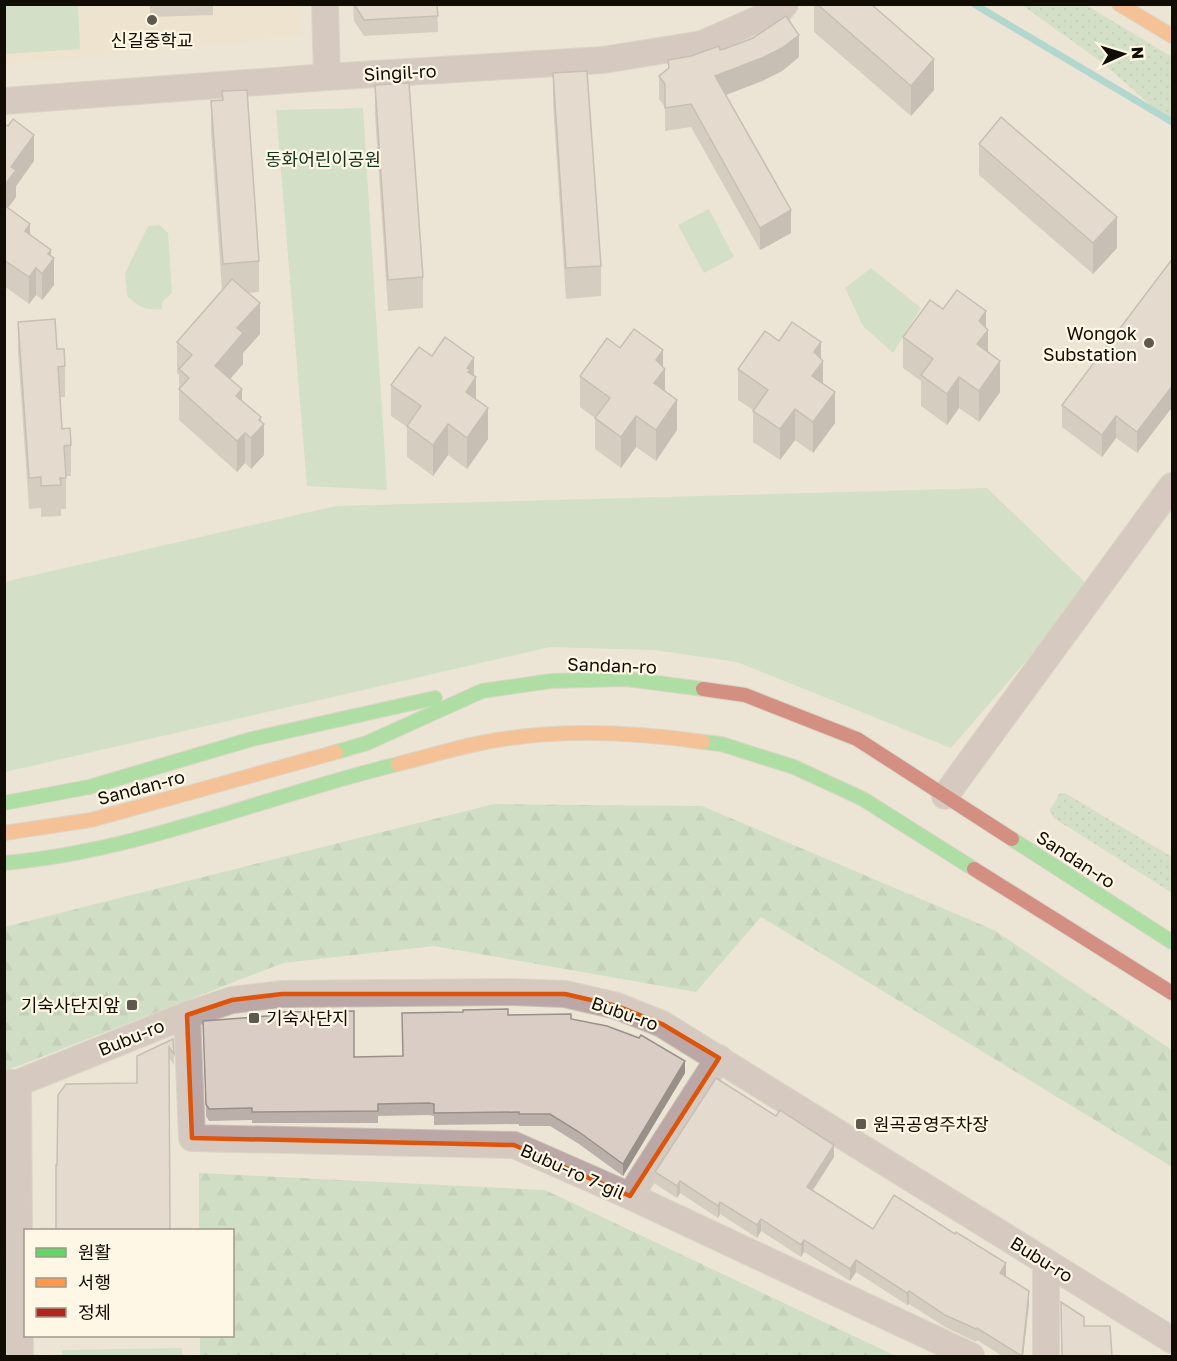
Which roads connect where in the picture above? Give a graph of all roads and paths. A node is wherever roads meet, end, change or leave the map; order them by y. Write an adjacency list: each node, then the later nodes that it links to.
1 (325, 4): 5 (street)
2 (785, 4): 5 (street, Singil-ro)
3 (1119, 4): 4 (main road)
4 (1173, 36)
5 (327, 77): 6 (street, Singil-ro)
6 (4, 101)
7 (1173, 486): 11 (street)
8 (482, 691): 11 (main road, Sandan-ro); 12 (main road); 13 (main road, Sandan-ro)
9 (496, 740): 10 (main road); 14 (main road); 16 (main road)
10 (411, 775)
11 (945, 796): 15 (main road, Sandan-ro)
12 (4, 803)
13 (4, 833)
14 (4, 863)
15 (1173, 942)
16 (1173, 993)
17 (188, 1015): 18 (street, Bubu-ro); 19 (street, Bubu-ro); 20 (street, Bubu-ro 7-gil)
18 (719, 1058): 20 (street); 21 (street, Bubu-ro)
19 (11, 1083): 23 (street)
20 (630, 1196): 24 (street, Bubu-ro 7-gil)
21 (1046, 1262): 22 (street, Bubu-ro); 25 (street)
22 (1173, 1340)
23 (20, 1356)
24 (971, 1356)
25 (1046, 1356)

